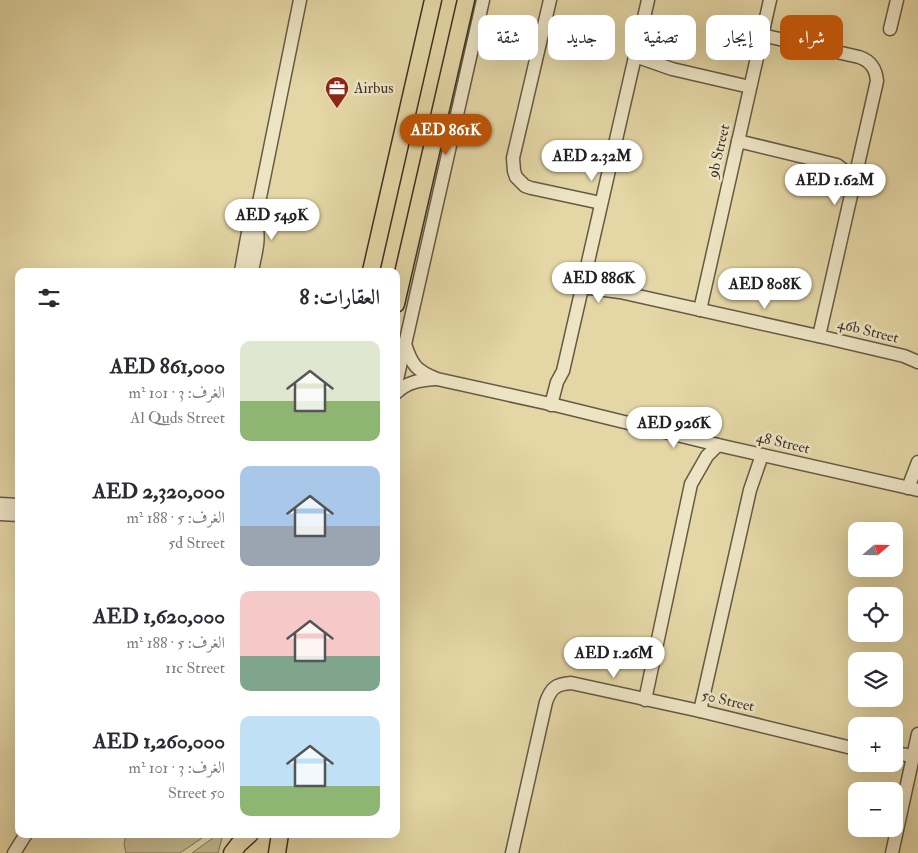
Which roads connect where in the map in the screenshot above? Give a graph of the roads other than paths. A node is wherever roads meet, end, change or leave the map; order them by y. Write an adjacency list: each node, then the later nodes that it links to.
1 (300, 0): 18 (street)
2 (433, 0): 21 (main road)
3 (466, 0): 23 (main road)
4 (483, 0): 26 (street)
5 (550, 0): 17 (street)
6 (648, 0): 13 (street)
7 (770, 0): 9 (street, 9b Street)
8 (897, 0): 10 (street)
9 (767, 15)
10 (890, 29)
11 (770, 37): 16 (street)
12 (756, 60): 14 (street, 9b Street)
13 (634, 62): 14 (street); 17 (street)
14 (750, 87): 15 (street, 9b Street)
15 (738, 141): 16 (street); 24 (street, 9b Street)
16 (853, 187): 25 (street)
17 (601, 203): 22 (street)
18 (255, 222): 19 (street); 20 (street)
19 (242, 268)
20 (253, 268)
21 (372, 268)
22 (583, 282): 24 (street, 46b Street); 33 (street)
23 (400, 287)
24 (700, 310): 25 (street, 46b Street)
25 (819, 336): 27 (street, 46b Street)
26 (405, 344): 30 (street); 31 (street, 48 Street)
27 (904, 356): 28 (street, 46b Street); 29 (street, 46b Street)
28 (918, 356)
29 (918, 362)
30 (400, 366)
31 (437, 379): 32 (street, 48 Street); 33 (street, 48 Street)
32 (400, 389)
33 (555, 406): 34 (street, 48 Street)
34 (718, 445): 35 (street, 48 Street); 42 (street)
35 (758, 454): 37 (street, 48 Street); 43 (street)
36 (918, 462): 37 (street)
37 (913, 489)
38 (0, 504): 39 (street)
39 (15, 504)
40 (0, 514): 41 (street)
41 (15, 515)
42 (645, 700): 43 (street, 50 Street); 57 (street, 50 Street)
43 (700, 711): 45 (street, 50 Street)
44 (918, 734): 48 (street)
45 (848, 747)
46 (903, 757): 48 (street)
47 (903, 761): 48 (street)
48 (912, 761): 58 (street)
49 (24, 838): 53 (street)
50 (27, 838): 54 (street)
51 (246, 838): 55 (main road)
52 (250, 838): 56 (main road)
53 (14, 853)
54 (27, 853)
55 (232, 853)
56 (247, 853)
57 (512, 853)
58 (892, 853)

